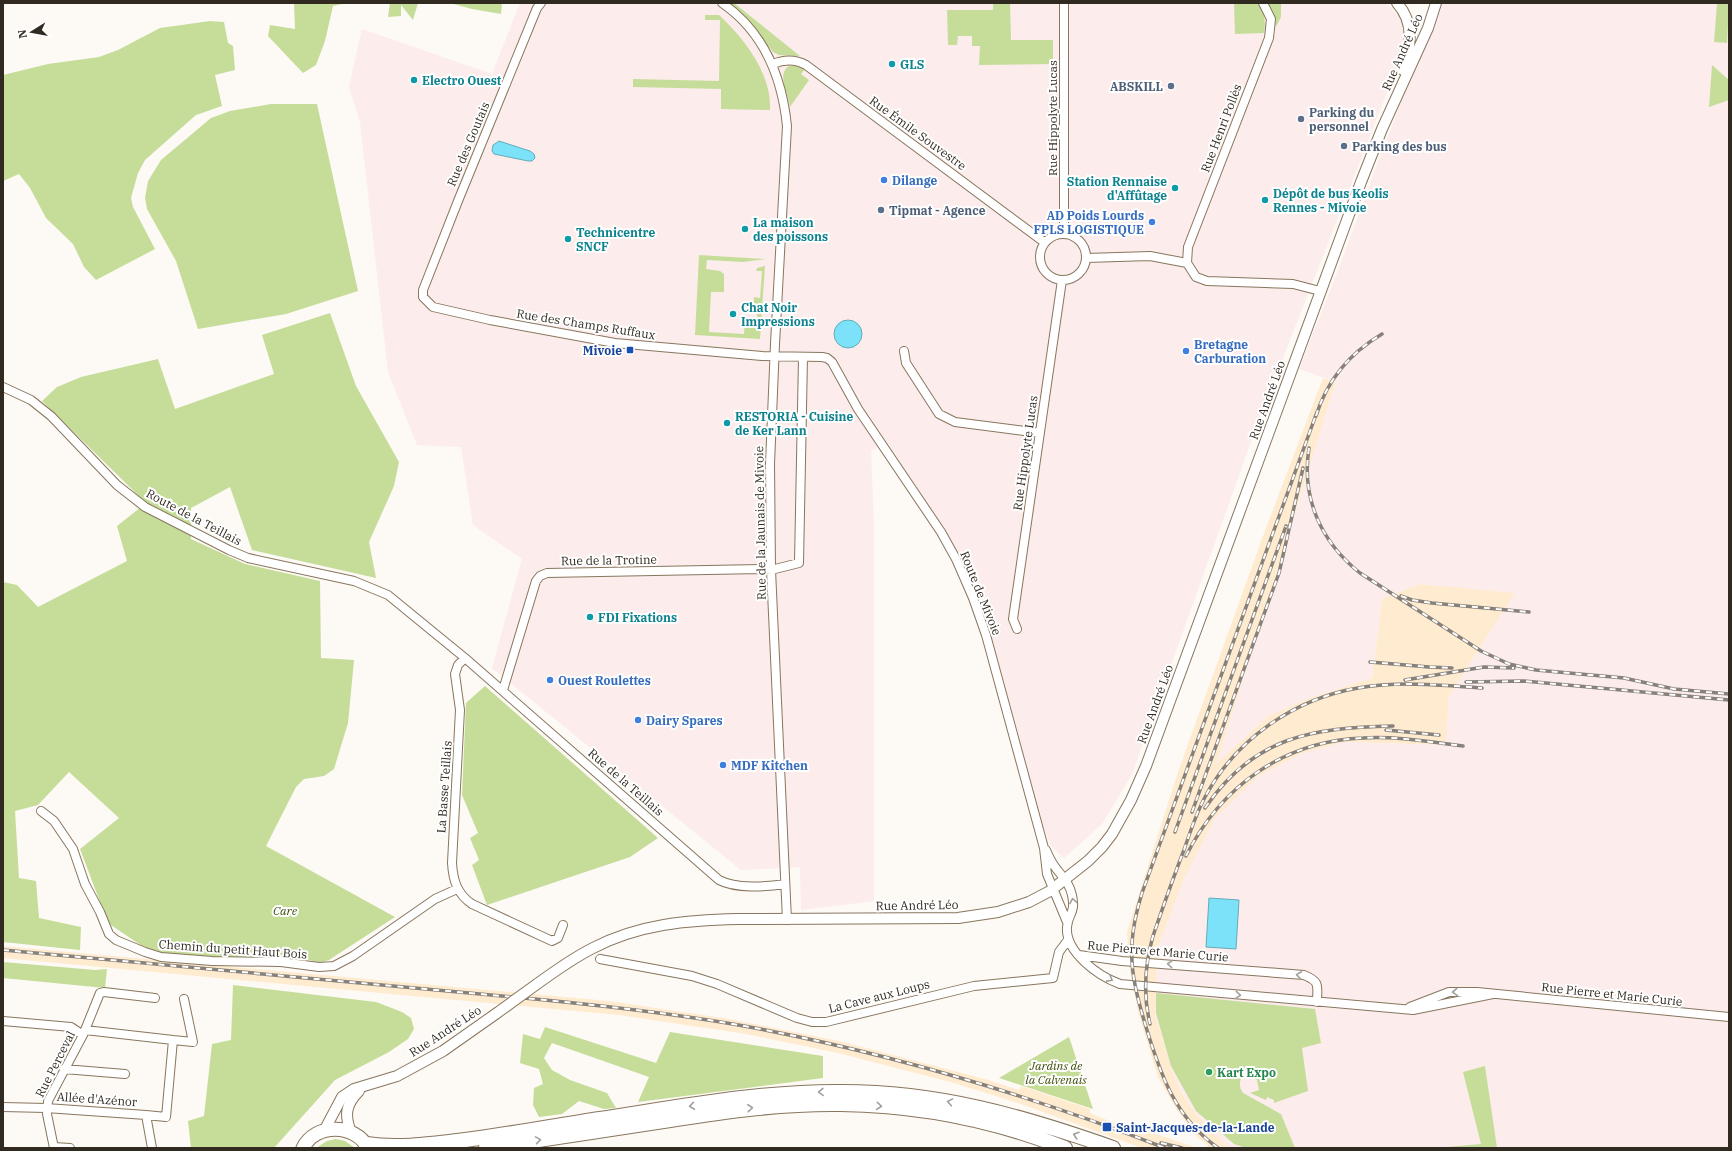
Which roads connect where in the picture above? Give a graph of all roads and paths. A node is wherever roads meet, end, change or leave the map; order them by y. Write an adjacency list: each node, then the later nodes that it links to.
1 (541, 3): 15 (street, Rue des Goutais)
2 (722, 3): 7 (street, Rue de la Jaunais de Mivoie)
3 (1064, 3): 9 (street, Rue Hippolyte Lucas)
4 (1263, 3): 12 (street, Rue Henri Pollès)
5 (1396, 3): 8 (street)
6 (1436, 3): 8 (street, Rue André Léo)
7 (773, 64): 10 (street, Rue Émile Souvestre); 17 (street, Rue de la Jaunais de Mivoie)
8 (1399, 91): 14 (street, Rue André Léo)
9 (1064, 233): 10 (street); 11 (street)
10 (1044, 242): 13 (street)
11 (1086, 258): 12 (street); 13 (street)
12 (1187, 263): 14 (street)
13 (1062, 280): 20 (street, Rue Hippolyte Lucas)
14 (1320, 291): 27 (street, Rue André Léo)
15 (423, 297): 17 (street, Rue des Champs Ruffaux)
16 (904, 351): 20 (street)
17 (774, 356): 18 (street, Route de Mivoie); 21 (street, Rue de la Jaunais de Mivoie)
18 (803, 357): 21 (street, Rue de la Trotine); 26 (street, Route de Mivoie)
19 (3, 387): 23 (street, Route de la Teillais)
20 (1040, 434): 22 (street, Rue Hippolyte Lucas)
21 (771, 570): 24 (street, Rue de la Trotine); 28 (street, Rue de la Jaunais de Mivoie)
22 (1017, 629)
23 (465, 658): 24 (street, Rue de la Teillais); 29 (street, La Basse Teillais)
24 (503, 690): 28 (street, Rue de la Teillais)
25 (41, 811): 29 (street, Chemin du petit Haut Bois)
26 (1044, 848): 27 (street, Route de Mivoie); 30 (street, Route de Mivoie)
27 (1066, 879): 30 (street, Rue André Léo); 32 (street, one-way to 27)
28 (785, 884): 31 (street, Rue de la Jaunais de Mivoie)
29 (457, 889): 33 (street)
30 (1053, 889): 31 (street, Rue André Léo); 32 (street, Route de Mivoie)
31 (787, 920): 46 (street, Rue André Léo, bridge)
32 (1067, 922): 34 (street)
33 (563, 925)
34 (1068, 940): 35 (street); 36 (street, La Cave aux Loups)
35 (1079, 955): 39 (street, Rue Pierre et Marie Curie, one-way to 39); 39 (street, Rue Pierre et Marie Curie, one-way to 35)
36 (600, 959)
37 (155, 998): 42 (street, Rue Perceval)
38 (184, 999): 43 (street)
39 (1317, 1002): 40 (street, Rue Pierre et Marie Curie)
40 (1729, 1017)
41 (3, 1022): 42 (street)
42 (84, 1033): 43 (street); 44 (street, Rue Perceval)
43 (174, 1040): 50 (street, Allée d'Azénor)
44 (64, 1069): 45 (street); 48 (street, Rue Perceval)
45 (125, 1074)
46 (362, 1087): 51 (street, Rue André Léo); 52 (street)
47 (3, 1107): 48 (street, Allée d'Azénor)
48 (46, 1108): 50 (street, Allée d'Azénor); 54 (street, Rue Perceval)
49 (941, 1113): 58 (highway, one-way to 49); 59 (highway); 60 (highway)
50 (146, 1115): 56 (street)
51 (324, 1131): 52 (main road); 57 (main road)
52 (351, 1132): 53 (main road)
53 (367, 1146): 61 (highway, one-way to 53)
54 (54, 1148): 55 (street)
55 (70, 1148)
56 (152, 1148)
57 (303, 1148)
58 (486, 1148)
59 (1047, 1148)
60 (1065, 1148)
61 (1113, 1148)

